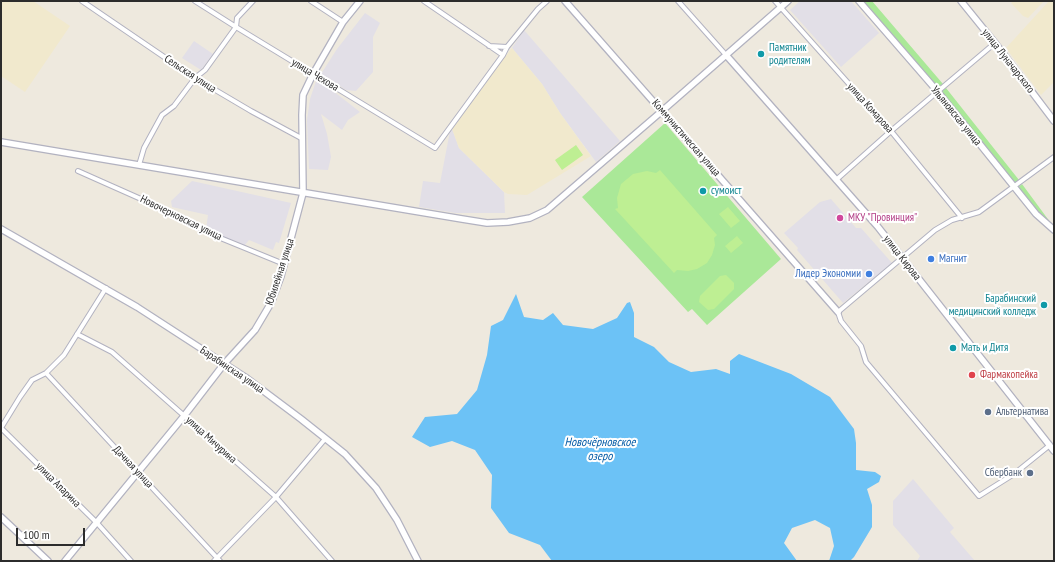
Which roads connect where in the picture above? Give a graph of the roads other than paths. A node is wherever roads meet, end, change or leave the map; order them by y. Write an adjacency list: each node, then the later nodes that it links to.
1 (82, 1): 23 (street, Сельская улица)
2 (195, 1): 16 (street, улица Чехова)
3 (253, 1): 16 (street)
4 (311, 1): 15 (street)
5 (360, 1): 15 (street, Юбилейная улица)
6 (424, 1): 18 (street)
7 (547, 1): 19 (street)
8 (565, 1): 25 (street, Коммунистическая улица)
9 (678, 1): 21 (street, улица Кирова)
10 (775, 1): 14 (street, улица Комарова)
11 (788, 1): 14 (street)
12 (858, 1): 24 (street, Ульяновская улица)
13 (961, 1): 17 (street, улица Луначарского)
14 (781, 8): 21 (street); 27 (street, улица Комарова)
15 (343, 22): 22 (street, Юбилейная улица)
16 (236, 27): 22 (street, улица Чехова); 23 (street)
17 (995, 44): 24 (street); 26 (street, улица Луначарского)
18 (488, 46): 19 (street); 20 (street)
19 (507, 47): 20 (street)
20 (503, 55): 22 (street, улица Чехова)
21 (726, 55): 25 (street); 33 (street, улица Кирова)
22 (313, 74): 28 (street, Юбилейная улица)
23 (195, 78): 28 (street, Сельская улица); 31 (street)
24 (938, 92): 27 (street); 34 (street, Ульяновская улица)
25 (662, 111): 35 (street); 42 (street, Коммунистическая улица)
26 (1054, 121)
27 (891, 131): 33 (street); 36 (street, улица Комарова)
28 (302, 139): 35 (street, Юбилейная улица)
29 (1, 142): 31 (street)
30 (1054, 157): 34 (street)
31 (139, 165): 35 (street)
32 (78, 171): 40 (street, Новочерновская улица)
33 (836, 180): 39 (street, улица Кирова)
34 (1014, 187): 36 (street); 38 (street, Ульяновская улица)
35 (303, 192): 40 (street, Юбилейная улица)
36 (962, 218): 39 (street)
37 (1, 229): 41 (street, Барабинская улица)
38 (1054, 230)
39 (902, 259): 42 (street); 49 (street, улица Кирова)
40 (284, 264): 44 (street, Юбилейная улица)
41 (106, 288): 43 (street); 44 (street, Барабинская улица)
42 (838, 312): 49 (street)
43 (77, 334): 45 (street); 46 (street, улица Мичурина)
44 (224, 364): 46 (street, Юбилейная улица); 48 (street, Барабинская улица)
45 (46, 373): 47 (street); 51 (street, Дачная улица)
46 (184, 416): 51 (street, Юбилейная улица); 52 (street, улица Мичурина)
47 (1, 428): 54 (street, улица Апарина)
48 (325, 439): 52 (street); 60 (street, Барабинская улица)
49 (1050, 445): 50 (street, улица Кирова)
50 (1054, 450)
51 (138, 472): 54 (street, Юбилейная улица); 55 (street, Дачная улица)
52 (276, 497): 55 (street); 59 (street, улица Мичурина)
53 (1, 517): 56 (street)
54 (97, 523): 57 (street, Юбилейная улица); 58 (street, улица Апарина)
55 (217, 560)
56 (48, 561)
57 (65, 561)
58 (131, 561)
59 (332, 561)
60 (418, 561)

